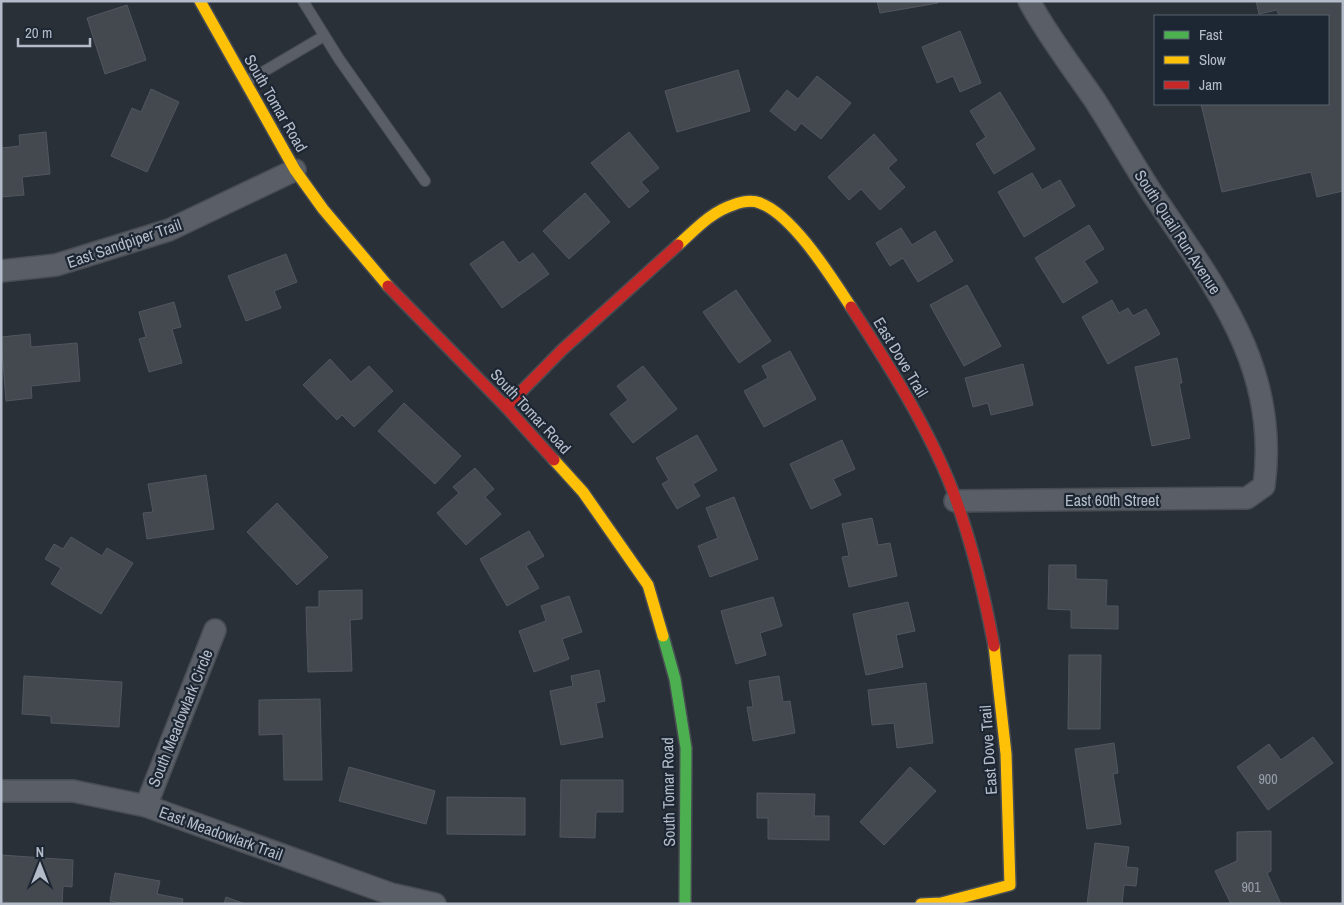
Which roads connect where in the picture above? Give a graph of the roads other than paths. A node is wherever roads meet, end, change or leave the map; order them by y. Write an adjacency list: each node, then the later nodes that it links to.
1 (200, 1): 5 (street, South Tomar Road)
2 (303, 1): 4 (lane)
3 (1029, 1): 10 (street, South Quail Run Avenue)
4 (324, 36): 5 (lane); 7 (lane)
5 (245, 82): 6 (street, South Tomar Road)
6 (295, 170): 8 (street, East Sandpiper Trail); 9 (street, South Tomar Road)
7 (425, 181)
8 (1, 271)
9 (506, 407): 11 (street, East Dove Trail); 16 (street, South Tomar Road)
10 (1264, 486): 11 (street, East 60th Street)
11 (955, 501): 17 (street, East Dove Trail)
12 (215, 630): 14 (street, South Meadowlark Circle)
13 (1, 791): 14 (street, East Meadowlark Trail)
14 (146, 806): 15 (street, East Meadowlark Trail)
15 (435, 904)
16 (685, 904)
17 (921, 904)

